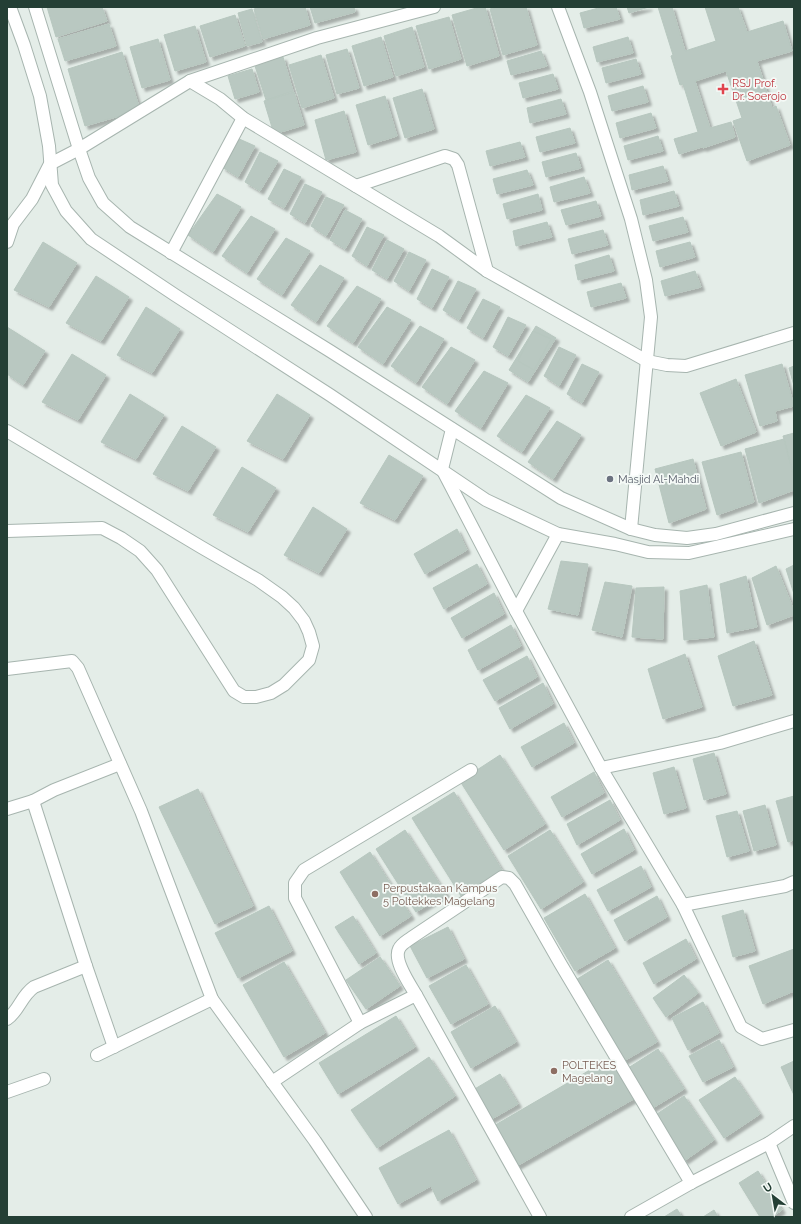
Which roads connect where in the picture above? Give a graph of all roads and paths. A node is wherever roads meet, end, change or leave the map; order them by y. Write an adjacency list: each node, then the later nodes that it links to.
1 (10, 7): 8 (street)
2 (35, 7): 7 (street)
3 (434, 7): 5 (street)
4 (558, 7): 14 (street)
5 (190, 80): 6 (street); 7 (street)
6 (243, 118): 9 (street); 11 (street)
7 (79, 149): 8 (street); 11 (street)
8 (50, 164): 10 (street); 17 (street)
9 (356, 186): 12 (street); 12 (street)
10 (7, 242)
11 (171, 253): 15 (street)
12 (486, 271): 14 (street)
13 (794, 333): 14 (street)
14 (647, 361): 20 (street)
15 (452, 429): 17 (street); 20 (street)
16 (7, 431): 21 (street)
17 (442, 469): 22 (street); 23 (street)
18 (794, 513): 20 (street)
19 (794, 528): 22 (street)
20 (631, 529)
21 (7, 531)
22 (558, 534): 23 (street)
23 (516, 611): 27 (street)
24 (7, 669): 26 (street)
25 (794, 721): 27 (street)
26 (120, 764): 29 (street); 35 (street)
27 (601, 768): 32 (street)
28 (471, 770): 37 (street)
29 (33, 801): 30 (street); 33 (street)
30 (7, 809)
31 (794, 882): 32 (street)
32 (683, 905): 38 (street)
33 (86, 966): 36 (street); 39 (street)
34 (416, 995): 37 (street); 46 (street); 49 (street)
35 (212, 999): 39 (street); 42 (street)
36 (7, 1019)
37 (360, 1023): 42 (street)
38 (794, 1030)
39 (114, 1048): 40 (street)
40 (97, 1055)
41 (44, 1079): 43 (street)
42 (272, 1082): 48 (street)
43 (7, 1092)
44 (794, 1126): 45 (street)
45 (769, 1143): 46 (street); 47 (street)
46 (691, 1183): 50 (street)
47 (794, 1203)
48 (366, 1217)
49 (540, 1217)
50 (631, 1217)

